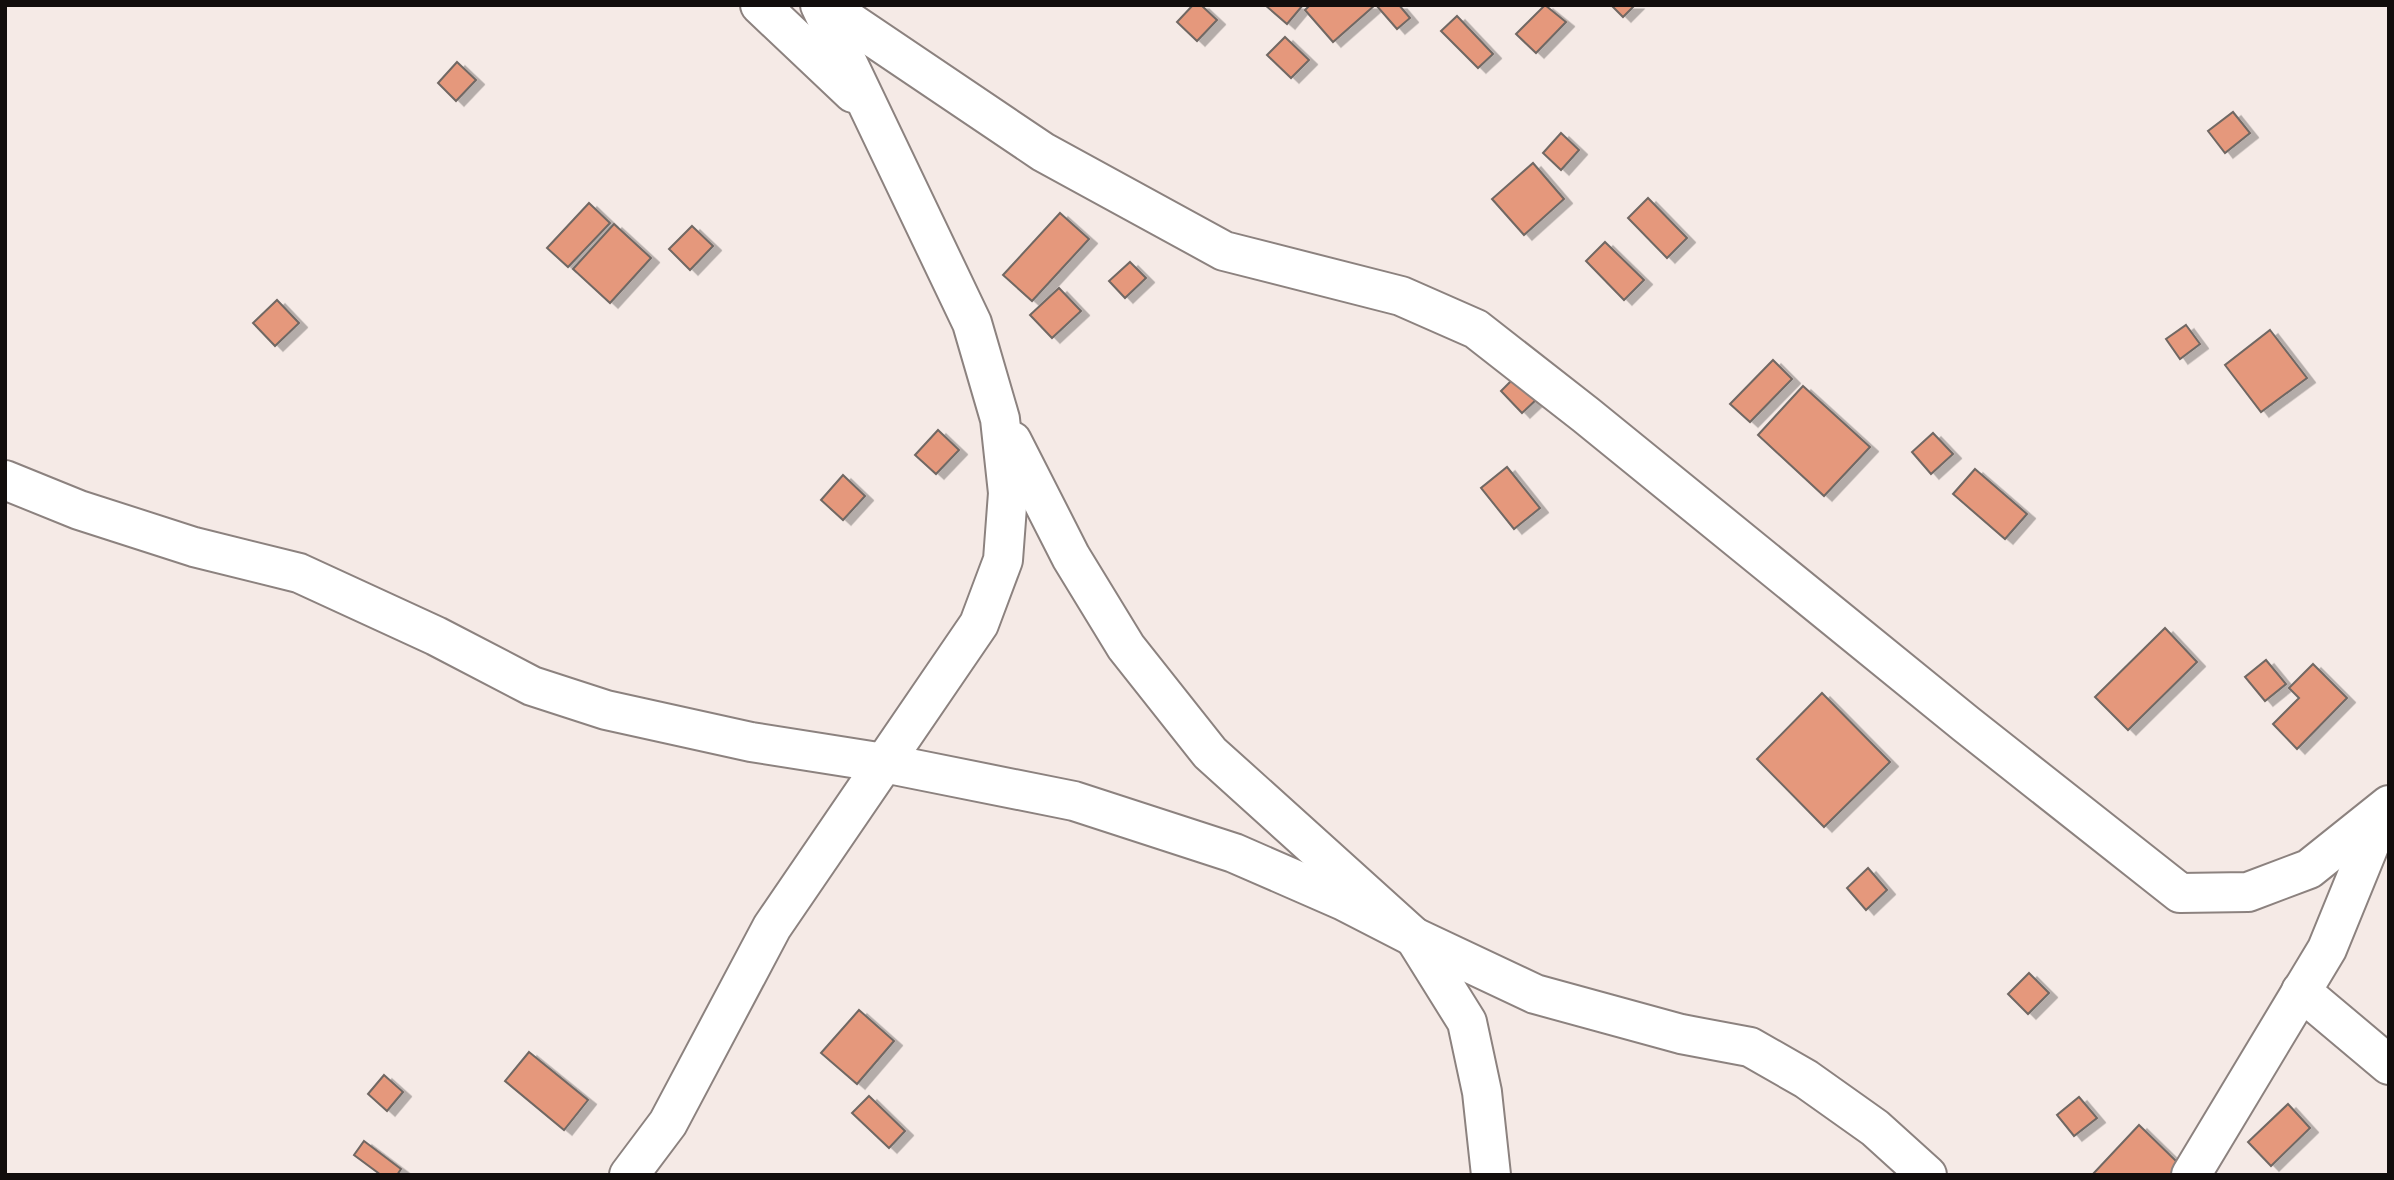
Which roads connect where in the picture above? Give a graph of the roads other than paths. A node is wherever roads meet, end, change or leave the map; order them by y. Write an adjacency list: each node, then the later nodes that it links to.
1 (760, 5): 3 (street)
2 (822, 5): 3 (street); 7 (street)
3 (869, 109): 4 (street)
4 (1000, 419): 6 (street); 8 (street)
5 (5, 480): 6 (street)
6 (884, 763): 8 (street); 11 (street)
7 (2387, 805): 9 (street)
8 (1414, 937): 12 (street); 13 (street)
9 (2301, 991): 10 (street); 14 (street)
10 (2389, 1065)
11 (629, 1175)
12 (1491, 1175)
13 (1927, 1175)
14 (2191, 1175)

